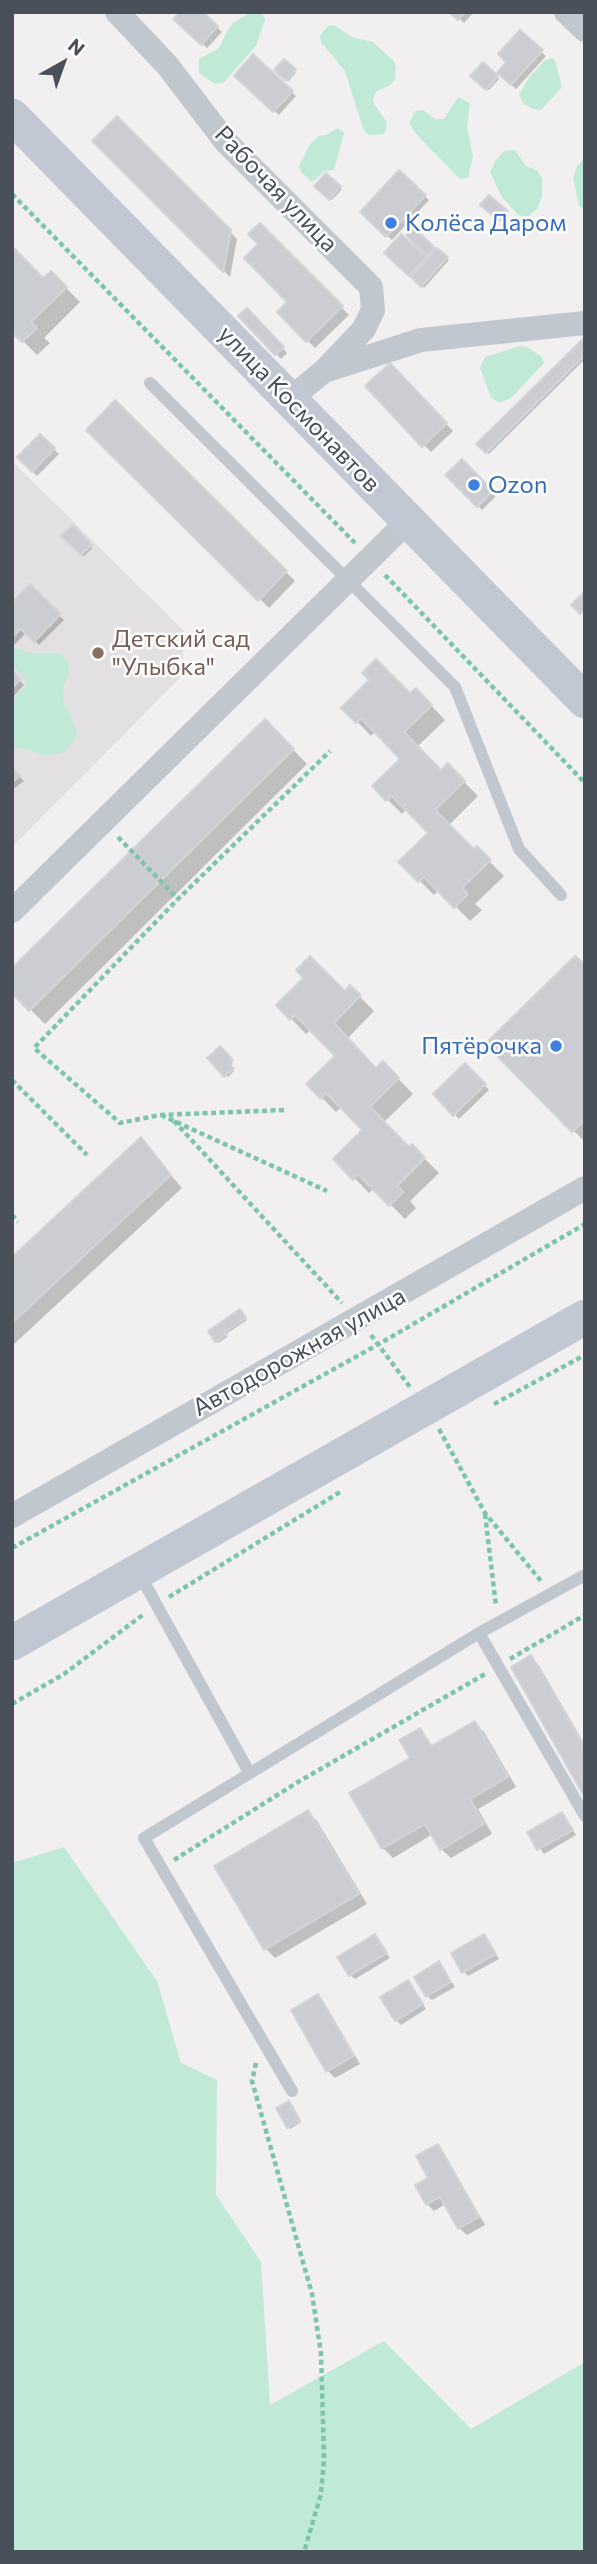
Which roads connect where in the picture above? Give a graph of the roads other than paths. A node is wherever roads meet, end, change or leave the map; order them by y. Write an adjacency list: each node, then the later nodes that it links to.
1 (117, 12): 6 (street, Рабочая улица)
2 (566, 12): 3 (street)
3 (585, 30)
4 (12, 116): 8 (main road, улица Космонавтов)
5 (585, 324): 6 (street)
6 (324, 371): 8 (street, Рабочая улица)
7 (150, 383): 10 (lane)
8 (290, 399): 9 (main road, улица Космонавтов)
9 (408, 521): 10 (street); 11 (main road, улица Космонавтов)
10 (348, 580): 12 (lane); 13 (street)
11 (585, 701)
12 (561, 895)
13 (12, 911)
14 (585, 1188): 16 (street, Автодорожная улица)
15 (585, 1317): 17 (main road)
16 (12, 1516)
17 (138, 1572): 20 (main road); 21 (lane)
18 (585, 1575): 19 (lane)
19 (479, 1633): 21 (lane); 22 (lane)
20 (12, 1643)
21 (249, 1772): 23 (lane)
22 (585, 1816)
23 (292, 2091)

